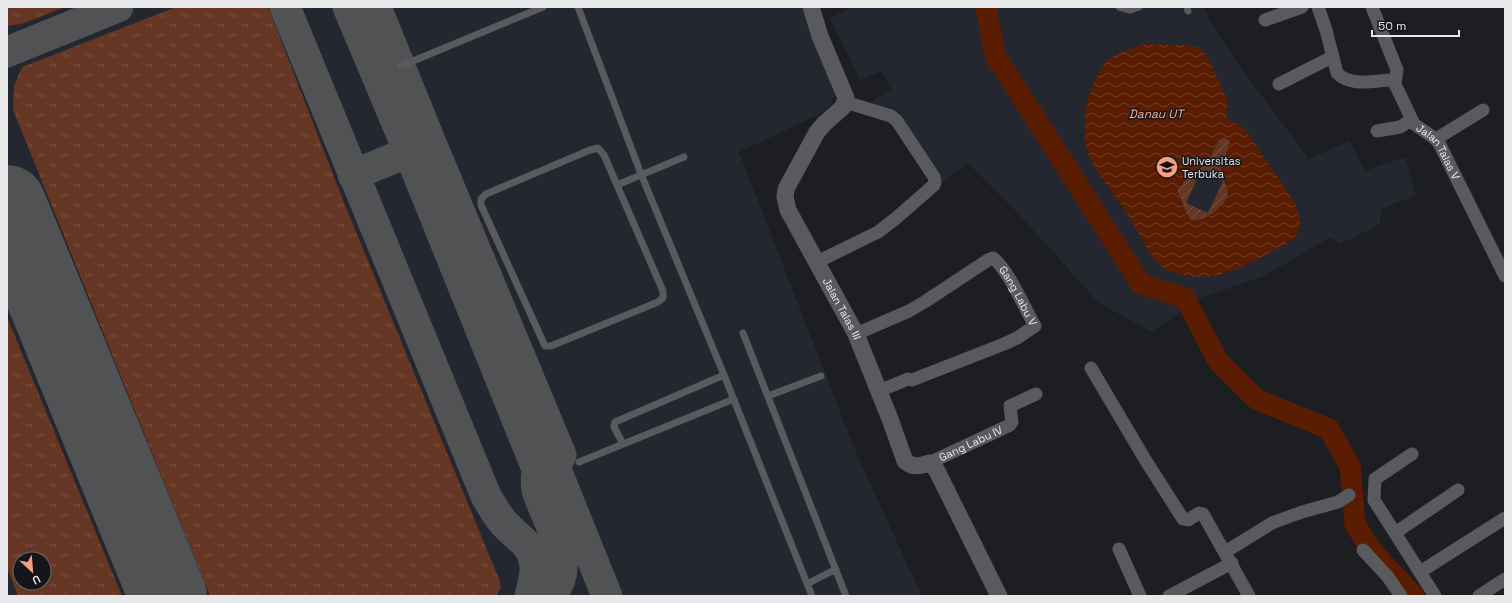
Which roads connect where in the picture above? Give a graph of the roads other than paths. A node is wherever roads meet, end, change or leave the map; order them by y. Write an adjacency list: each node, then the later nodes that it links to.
1 (543, 7): 11 (lane)
2 (578, 7): 20 (lane)
3 (811, 7): 14 (street)
4 (1119, 7): 5 (lane)
5 (1139, 7)
6 (1302, 7): 9 (street)
7 (1318, 7): 10 (street)
8 (1372, 7): 13 (street)
9 (1265, 20)
10 (1332, 57): 12 (street); 13 (street)
11 (400, 66)
12 (1279, 84)
13 (1395, 84): 16 (street, Jalan Talas V)
14 (845, 102): 22 (street, Jalan Talas III); 22 (street)
15 (1483, 110): 18 (street)
16 (1411, 120): 17 (street); 18 (street, Jalan Talas V)
17 (1377, 131)
18 (1436, 139): 23 (street, Jalan Talas V)
19 (684, 157): 20 (lane)
20 (641, 174): 21 (lane); 27 (lane)
21 (617, 185): 21 (lane)
22 (817, 262): 25 (street, Jalan Talas III)
23 (1505, 276)
24 (743, 333): 31 (lane)
25 (856, 334): 29 (street, Jalan Talas III); 29 (street, Gang Labu V)
26 (1092, 368): 43 (street)
27 (724, 375): 32 (lane); 33 (lane)
28 (821, 376): 31 (lane)
29 (879, 391): 36 (street, Jalan Talas III)
30 (1036, 394): 36 (street, Gang Labu IV)
31 (768, 396): 44 (lane)
32 (734, 399): 33 (lane); 47 (lane)
33 (623, 444): 35 (lane)
34 (1412, 454): 40 (street)
35 (579, 462)
36 (929, 463): 50 (street)
37 (1458, 490): 40 (street)
38 (1349, 495): 43 (street)
39 (1505, 518): 45 (street)
40 (1395, 533): 45 (street)
41 (1119, 549): 51 (street)
42 (1363, 550): 54 (street)
43 (1228, 558): 52 (street); 53 (street)
44 (836, 570): 47 (lane); 49 (lane)
45 (1420, 572): 55 (street)
46 (1505, 579): 56 (street)
47 (807, 584): 48 (lane)
48 (812, 596)
49 (846, 596)
50 (999, 596)
51 (1140, 596)
52 (1169, 596)
53 (1249, 596)
54 (1401, 596)
55 (1435, 596)
56 (1479, 596)

